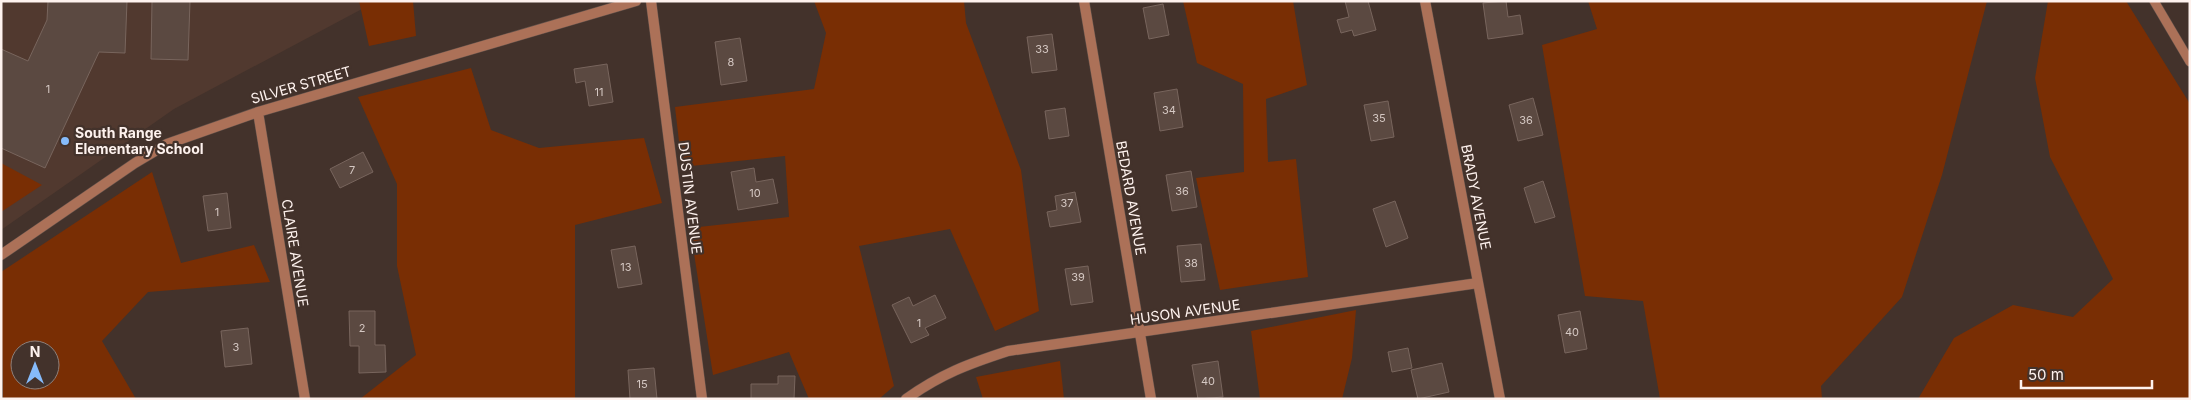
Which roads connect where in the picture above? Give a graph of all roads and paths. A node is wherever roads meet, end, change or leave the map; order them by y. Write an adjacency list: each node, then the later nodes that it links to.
1 (636, 1): 7 (street, SILVER STREET)
2 (651, 1): 12 (street, DUSTIN AVENUE)
3 (1084, 1): 10 (street, BEDARD AVENUE)
4 (1425, 1): 9 (street, BRADY AVENUE)
5 (2154, 1): 6 (lane)
6 (2190, 62)
7 (258, 112): 8 (street, SILVER STREET); 11 (street, CLAIRE AVENUE)
8 (1, 255)
9 (1478, 283): 10 (street, HUSON AVENUE); 15 (street, BRADY AVENUE)
10 (1140, 332): 13 (street, HUSON AVENUE); 14 (street, BEDARD AVENUE)
11 (305, 399)
12 (702, 399)
13 (906, 399)
14 (1151, 399)
15 (1500, 399)

